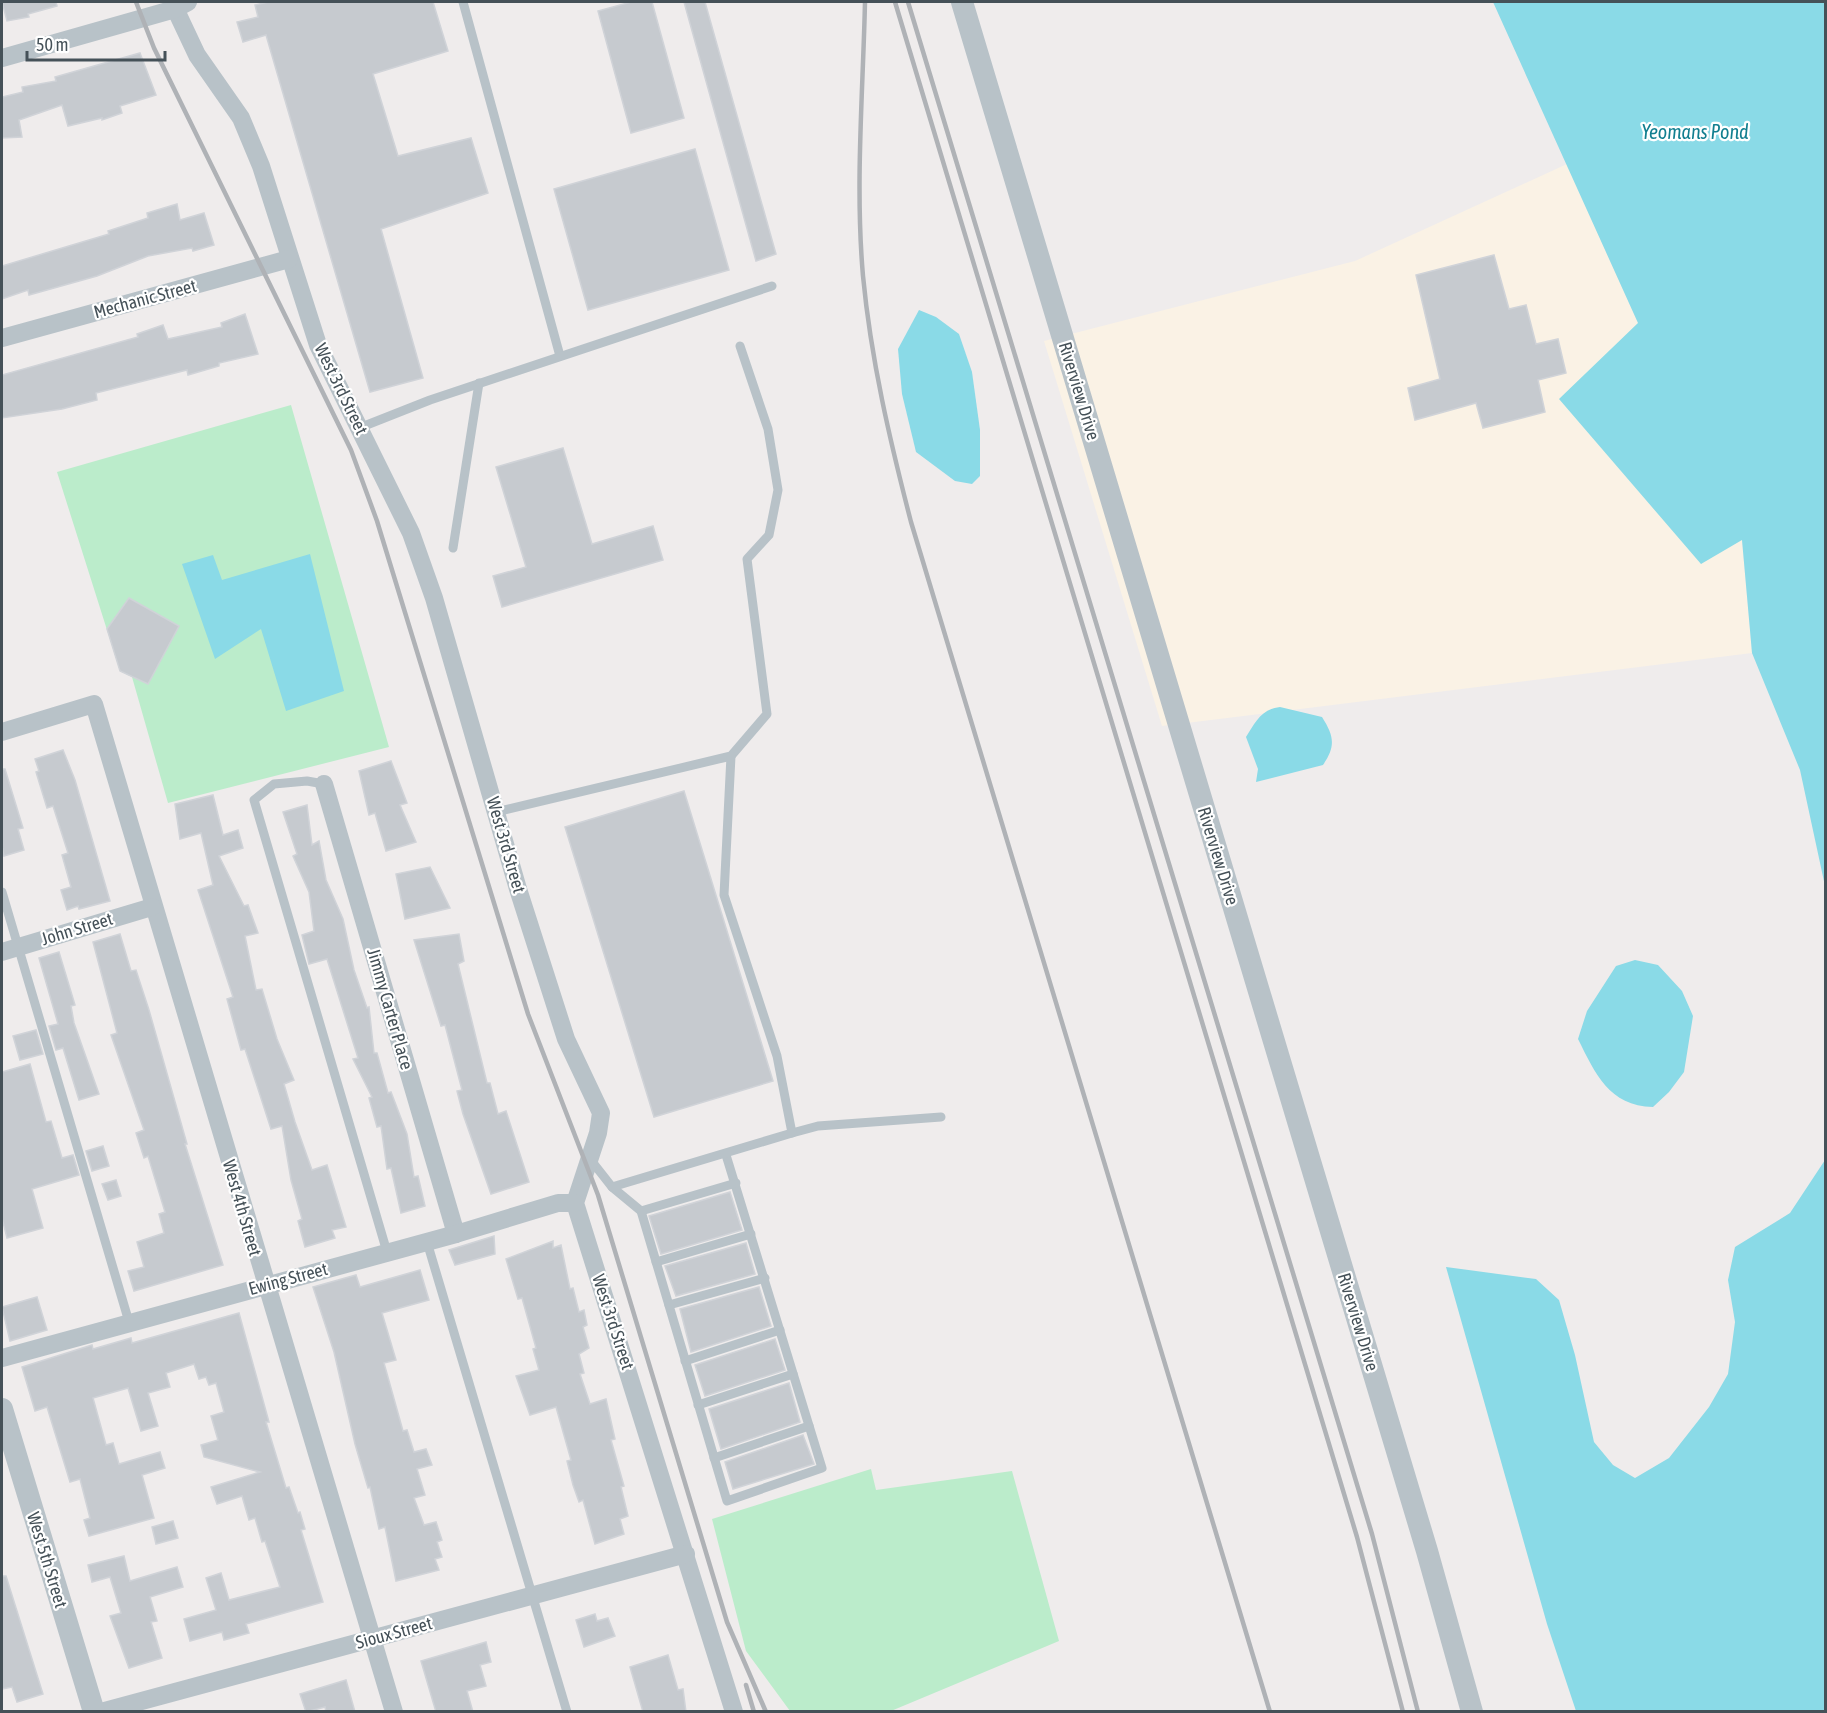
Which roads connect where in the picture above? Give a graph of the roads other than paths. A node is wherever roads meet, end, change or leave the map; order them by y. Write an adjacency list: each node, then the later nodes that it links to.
1 (463, 2): 9 (lane)
2 (962, 2): 53 (street, Riverview Drive)
3 (178, 4): 4 (street); 5 (street, West 3rd Street)
4 (2, 58)
5 (289, 259): 7 (street, Mechanic Street); 11 (street, West 3rd Street)
6 (772, 286): 9 (lane)
7 (2, 338)
8 (740, 346): 14 (lane)
9 (560, 356): 10 (lane)
10 (479, 383): 11 (lane); 12 (lane)
11 (359, 428): 16 (street, West 3rd Street)
12 (453, 548)
13 (2, 732): 18 (street, West 4th Street)
14 (731, 756): 16 (lane); 21 (lane)
15 (324, 784): 28 (street, Jimmy Carter Place); 31 (lane)
16 (496, 812): 23 (street, West 3rd Street)
17 (2, 892): 19 (lane)
18 (152, 906): 19 (street, John Street); 34 (street, West 4th Street)
19 (10, 950): 36 (lane)
20 (941, 1117): 21 (lane)
21 (792, 1133): 22 (lane)
22 (726, 1155): 24 (lane); 25 (lane)
23 (590, 1159): 25 (lane); 26 (street, West 3rd Street)
24 (736, 1184): 27 (lane); 29 (lane)
25 (612, 1187): 27 (lane)
26 (575, 1203): 28 (street, Ewing Street); 45 (street, West 3rd Street)
27 (641, 1211): 32 (lane)
28 (456, 1234): 30 (street, Ewing Street)
29 (751, 1234): 32 (lane); 33 (lane)
30 (427, 1242): 31 (street, Ewing Street); 46 (lane)
31 (387, 1252): 34 (street, Ewing Street)
32 (656, 1262): 35 (lane)
33 (765, 1278): 35 (lane); 37 (lane)
34 (265, 1285): 36 (street, Ewing Street); 47 (street, West 4th Street)
35 (669, 1305): 39 (lane)
36 (129, 1322): 38 (street, Ewing Street)
37 (780, 1330): 39 (lane); 40 (lane)
38 (2, 1358)
39 (685, 1361): 41 (lane)
40 (793, 1374): 41 (lane); 43 (lane)
41 (698, 1405): 44 (lane)
42 (2, 1409): 48 (street, West 5th Street)
43 (809, 1426): 44 (lane); 44 (lane)
44 (714, 1458)
45 (687, 1554): 46 (street, Sioux Street); 52 (street, West 3rd Street)
46 (533, 1596): 47 (street, Sioux Street); 51 (lane)
47 (373, 1639): 49 (street, Sioux Street); 50 (street, West 4th Street)
48 (94, 1712)
49 (101, 1712)
50 (394, 1712)
51 (567, 1712)
52 (734, 1712)
53 (1472, 1712)

